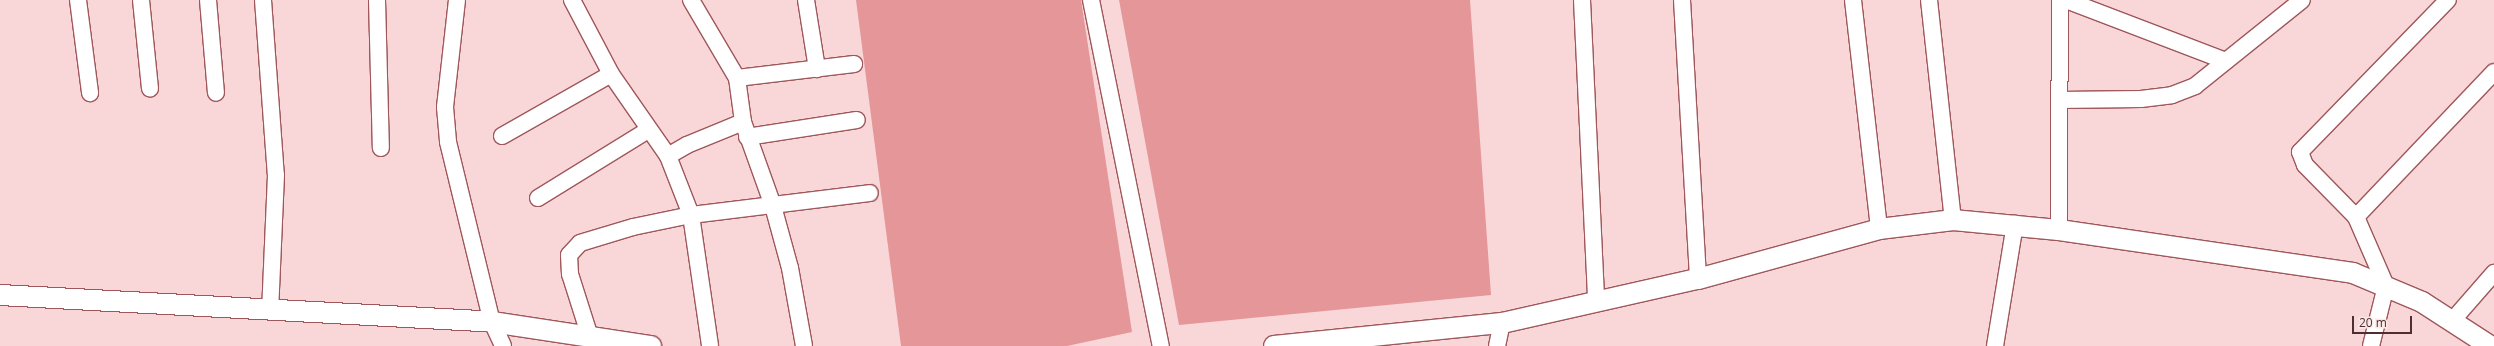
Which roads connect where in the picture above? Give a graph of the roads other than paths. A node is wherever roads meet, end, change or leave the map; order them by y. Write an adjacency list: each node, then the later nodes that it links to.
1 (78, 0): 26 (street)
2 (141, 0): 25 (street)
3 (208, 0): 27 (street)
4 (263, 0): 49 (street)
5 (377, 0): 33 (street)
6 (457, 0): 51 (street)
7 (572, 0): 23 (street)
8 (691, 0): 24 (street)
9 (806, 0): 21 (street)
10 (1091, 0): 58 (street)
11 (1582, 0): 48 (street)
12 (1682, 0): 45 (street)
13 (1853, 0): 42 (street)
14 (1929, 0): 40 (street)
15 (2060, 0): 28 (street)
16 (2066, 0): 19 (street)
17 (2302, 0): 19 (street)
18 (2448, 0): 39 (street)
19 (2226, 61): 28 (street)
20 (854, 64): 21 (street)
21 (817, 69): 24 (street)
22 (2494, 72): 39 (street)
23 (611, 74): 31 (street); 32 (street)
24 (738, 78): 30 (street)
25 (150, 89)
26 (90, 93)
27 (216, 93)
28 (2059, 100): 43 (street)
29 (857, 120): 30 (street)
30 (745, 129): 34 (street); 37 (street)
31 (648, 130): 34 (street); 36 (street)
32 (502, 136)
33 (381, 148)
34 (668, 156): 38 (street)
35 (870, 193): 37 (street)
36 (538, 198)
37 (773, 206): 38 (street); 57 (street)
38 (691, 215): 53 (street); 56 (street)
39 (2356, 217): 46 (street)
40 (1953, 220): 41 (street); 42 (street)
41 (2015, 224): 43 (street); 61 (street)
42 (1879, 229): 45 (street)
43 (2059, 230): 46 (street)
44 (2494, 273): 50 (street)
45 (1698, 279): 48 (street)
46 (2386, 286): 50 (street); 62 (street)
47 (0, 295): 49 (street)
48 (1596, 302): 52 (street)
49 (270, 310): 51 (street)
50 (2452, 321): 63 (street)
51 (492, 322): 53 (street); 54 (street)
52 (1502, 324): 59 (street); 60 (street)
53 (590, 337): 55 (street)
54 (503, 346)
55 (650, 346)
56 (710, 346)
57 (804, 346)
58 (1161, 346)
59 (1274, 346)
60 (1497, 346)
61 (1994, 346)
62 (2371, 346)
63 (2490, 346)

